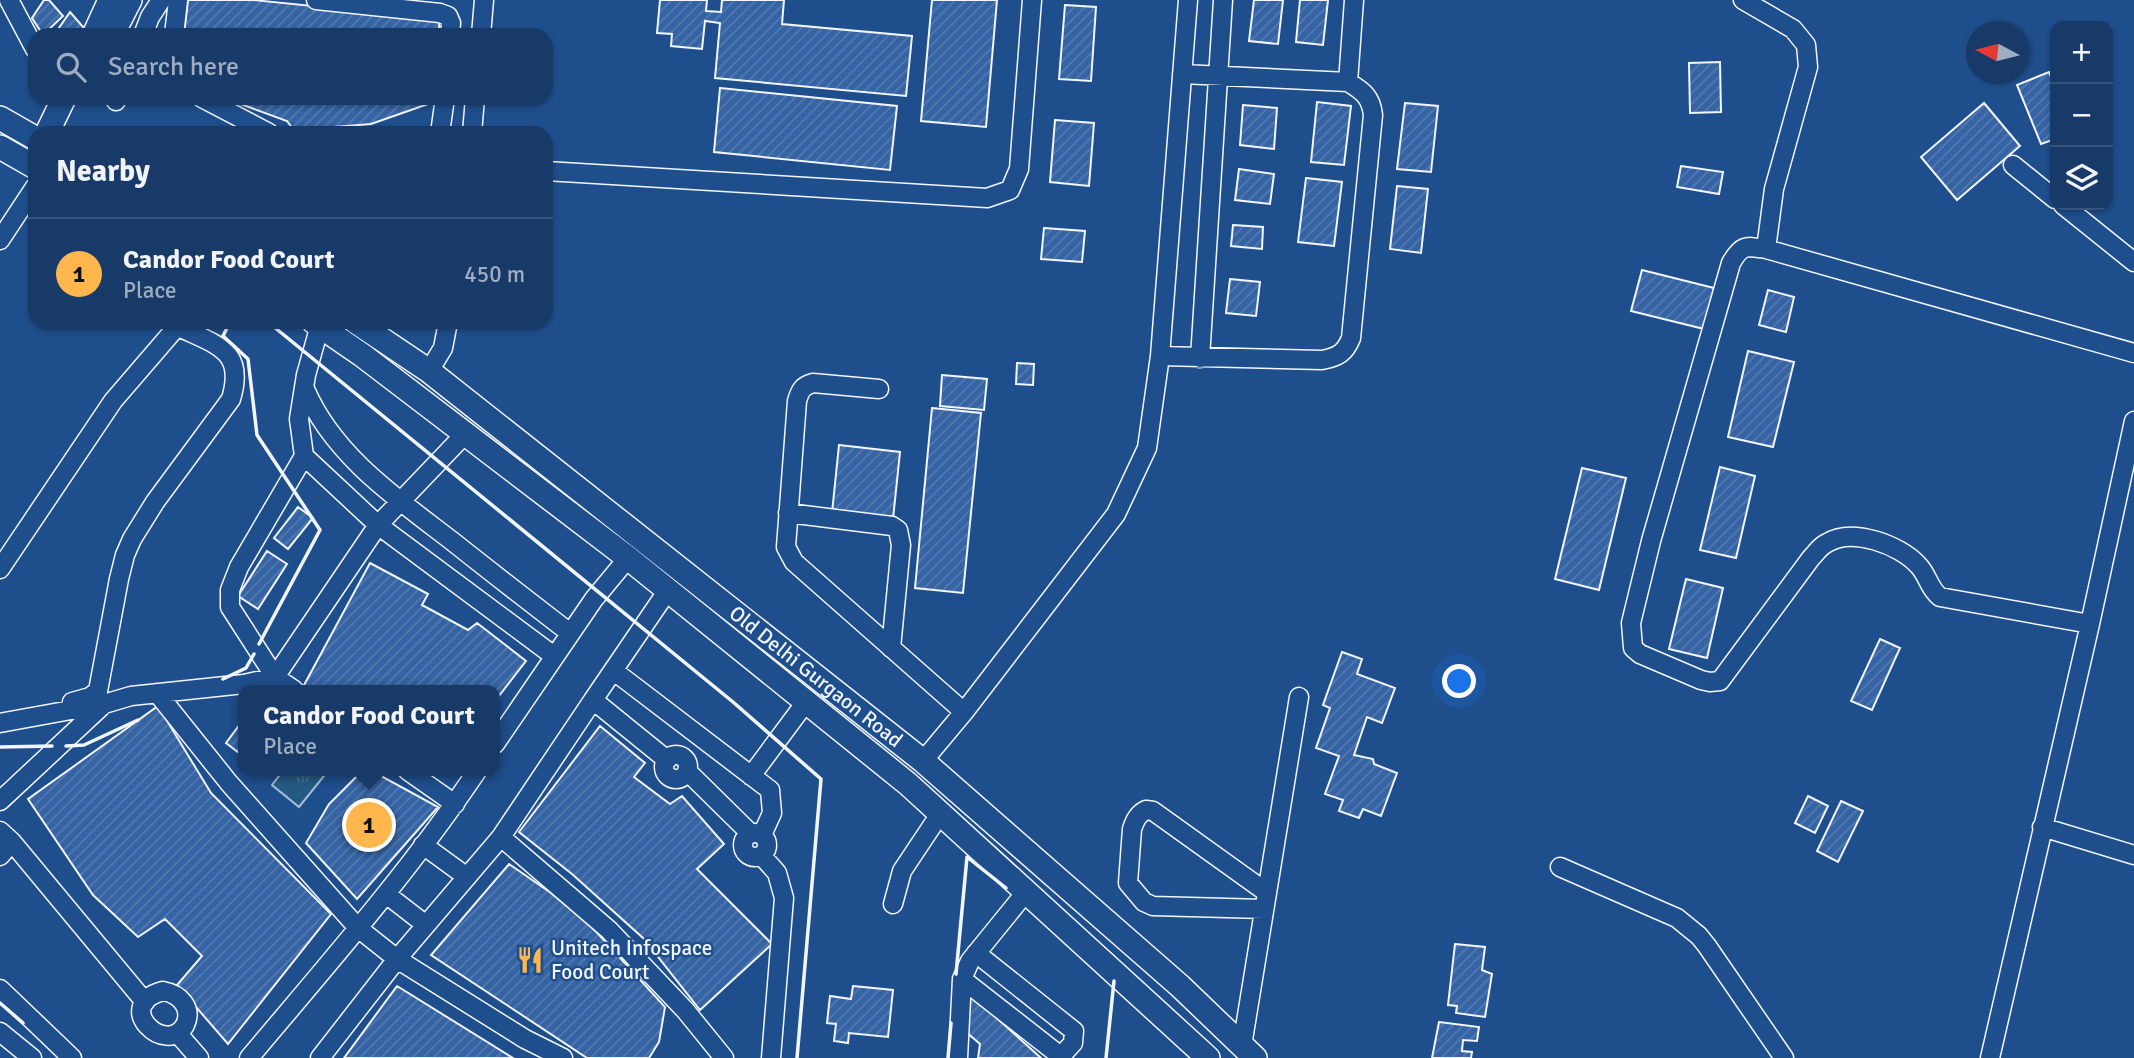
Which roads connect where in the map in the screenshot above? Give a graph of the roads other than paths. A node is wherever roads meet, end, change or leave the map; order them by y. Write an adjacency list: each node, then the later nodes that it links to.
1 (9, 0): 19 (street)
2 (110, 0): 13 (main road)
3 (130, 0): 14 (main road)
4 (161, 0): 15 (street)
5 (178, 0): 16 (street)
6 (316, 0): 17 (street)
7 (484, 0): 18 (street)
8 (1032, 0): 38 (street)
9 (1188, 0): 20 (street)
10 (1223, 0): 21 (street)
11 (1354, 0): 22 (street)
12 (1744, 0): 43 (street)
13 (97, 28)
14 (116, 28)
15 (146, 28)
16 (175, 28)
17 (451, 28)
18 (482, 28)
19 (28, 37)
20 (1182, 74): 21 (street); 54 (street)
21 (1217, 75): 22 (street); 55 (street)
22 (1348, 82): 55 (street)
23 (61, 105): 29 (main road)
24 (78, 105): 30 (main road)
25 (215, 105): 31 (street)
26 (444, 105): 32 (street)
27 (474, 105): 33 (street)
28 (0, 118): 34 (main road)
29 (51, 126)
30 (67, 126)
31 (256, 126)
32 (441, 126)
33 (472, 126)
34 (28, 134)
35 (0, 147): 36 (main road)
36 (28, 165)
37 (2013, 165): 40 (street)
38 (553, 171)
39 (28, 182): 42 (street)
40 (2050, 195)
41 (2069, 210): 44 (street)
42 (0, 240)
43 (1766, 249): 52 (street); 68 (street)
44 (2134, 262)
45 (175, 329): 66 (street)
46 (187, 329): 81 (street)
47 (316, 329): 57 (street)
48 (324, 329): 53 (main road, Old Delhi Gurgaon Road)
49 (366, 329): 51 (main road, Old Delhi Gurgaon Road)
50 (447, 329): 56 (street)
51 (376, 336): 53 (main road); 56 (main road, Old Delhi Gurgaon Road)
52 (2134, 354)
53 (362, 355): 60 (main road, Old Delhi Gurgaon Road)
54 (1160, 356): 55 (street); 80 (street)
55 (1200, 358)
56 (429, 371): 84 (main road, Old Delhi Gurgaon Road)
57 (305, 388): 61 (street); 62 (street)
58 (879, 388): 63 (street)
59 (2134, 421): 68 (street)
60 (465, 434): 62 (street); 65 (main road, Old Delhi Gurgaon Road)
61 (304, 456): 64 (street); 73 (street)
62 (402, 503): 64 (street); 69 (street)
63 (788, 513): 70 (street); 70 (street)
64 (378, 525): 71 (street); 73 (street)
65 (628, 558): 67 (main road, Old Delhi Gurgaon Road); 69 (street)
66 (0, 569)
67 (668, 590): 72 (street); 78 (main road, Old Delhi Gurgaon Road)
68 (2090, 624): 91 (street)
69 (570, 633): 71 (street)
70 (891, 648): 80 (street)
71 (554, 656): 83 (street)
72 (614, 671): 77 (street); 87 (street)
73 (275, 677): 74 (street); 75 (street)
74 (287, 685)
75 (157, 692): 79 (street); 104 (street)
76 (1298, 697): 101 (street)
77 (593, 700): 92 (street); 93 (street)
78 (806, 702): 87 (street); 90 (main road, Old Delhi Gurgaon Road)
79 (104, 705): 82 (street); 88 (street)
80 (964, 712): 84 (street)
81 (0, 715)
82 (0, 723)
83 (500, 737)
84 (923, 761): 112 (main road, Old Delhi Gurgaon Road)
85 (415, 776): 89 (street)
86 (474, 776): 89 (street)
87 (751, 776): 92 (street)
88 (0, 801)
89 (455, 804): 95 (street)
90 (940, 814): 99 (main road, Old Delhi Gurgaon Road); 102 (street)
91 (2042, 827): 96 (street); 125 (street)
92 (757, 834): 121 (street)
93 (501, 837): 98 (street); 120 (street)
94 (4, 843): 109 (street)
95 (423, 845): 98 (street); 100 (street)
96 (2134, 855)
97 (1560, 867): 124 (street)
98 (467, 877): 103 (street)
99 (1026, 892): 105 (street); 123 (main road, Old Delhi Gurgaon Road)
100 (386, 894): 103 (street); 104 (street)
101 (1265, 900): 101 (street); 112 (street)
102 (893, 904)
103 (426, 925): 106 (street)
104 (358, 928): 106 (street); 117 (street)
105 (976, 953): 107 (street); 113 (street)
106 (397, 959): 118 (street); 119 (street)
107 (962, 979): 113 (street); 122 (street)
108 (0, 989): 115 (street)
109 (145, 1002): 111 (street); 111 (street)
110 (0, 1031): 114 (street)
111 (179, 1035): 116 (street)
112 (1249, 1052)
113 (1062, 1057)
114 (32, 1058)
115 (72, 1058)
116 (199, 1058)
117 (249, 1058)
118 (320, 1058)
119 (562, 1058)
120 (724, 1058)
121 (771, 1058)
122 (958, 1058)
123 (1208, 1058)
124 (1784, 1058)
125 (1990, 1058)

